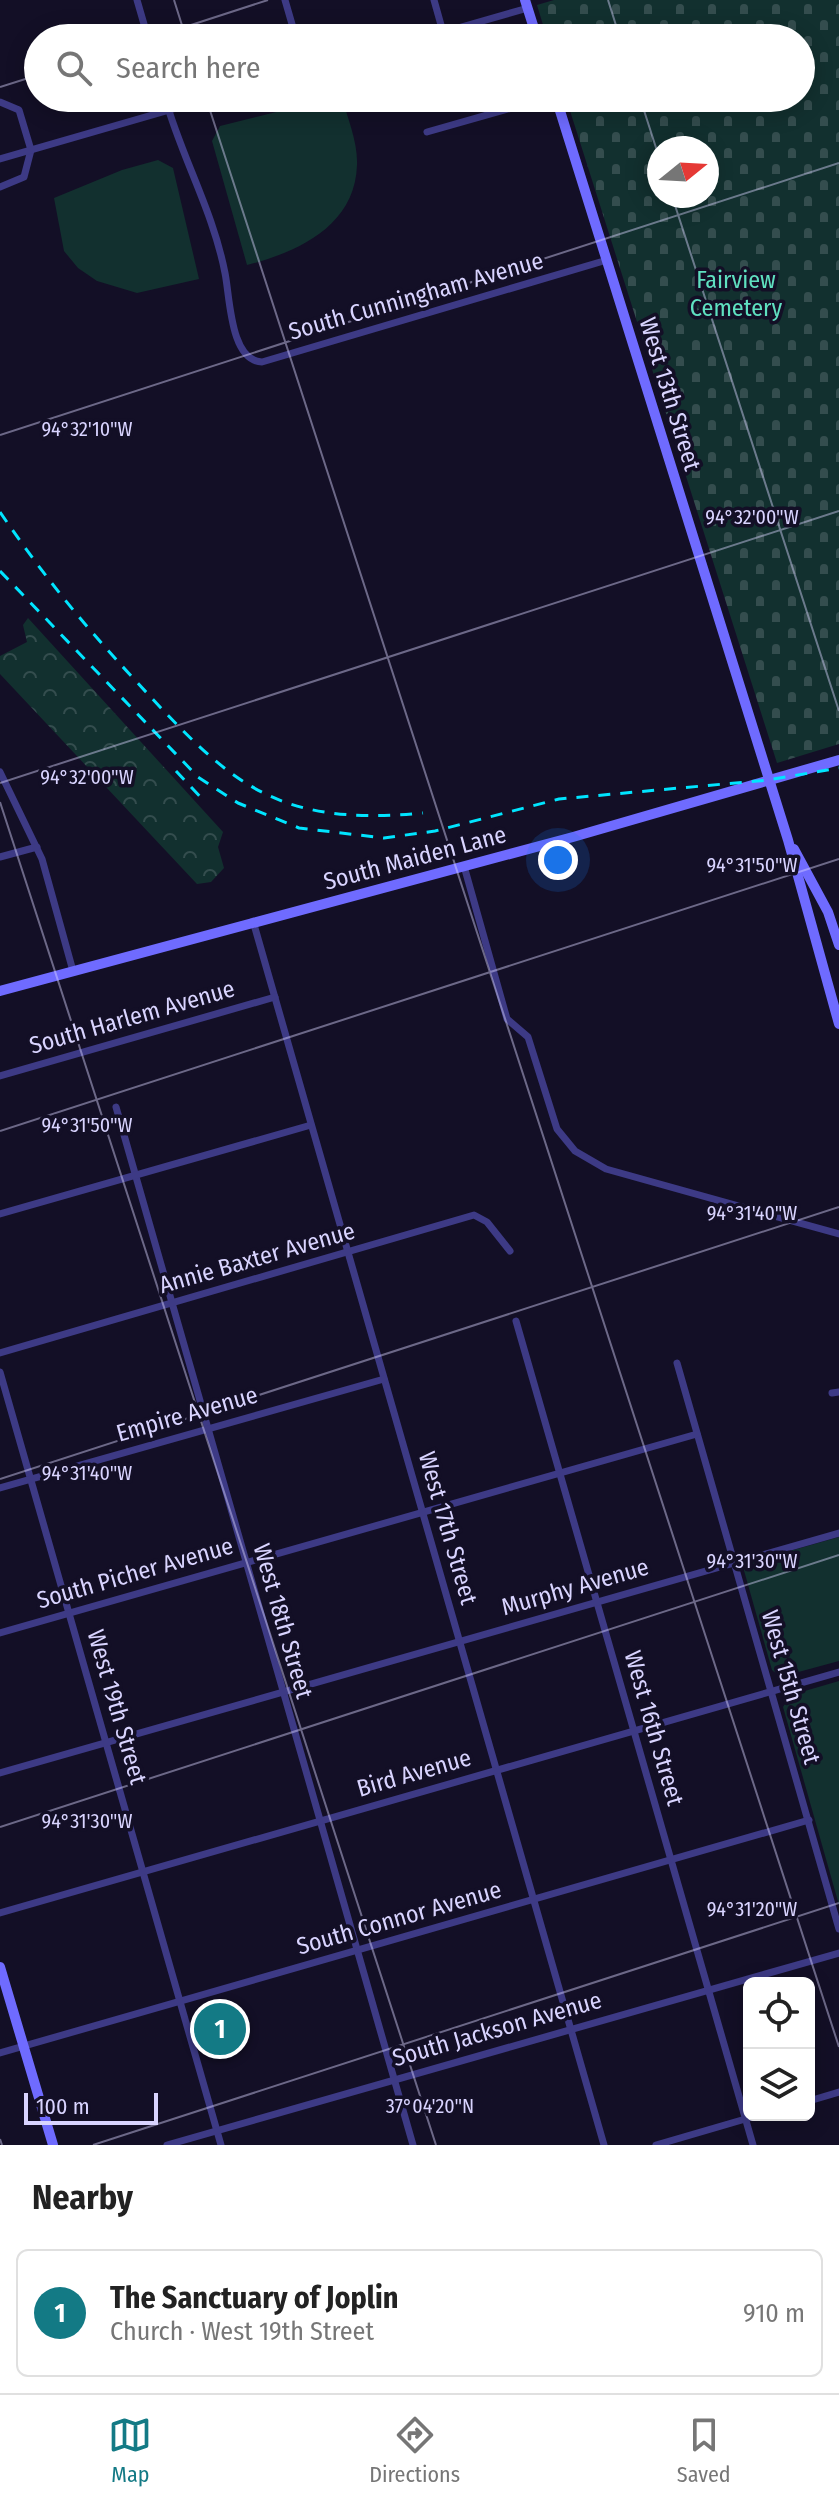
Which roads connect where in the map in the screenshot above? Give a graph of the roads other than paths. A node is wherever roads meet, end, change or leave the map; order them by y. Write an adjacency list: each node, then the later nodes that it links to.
1 (137, 0): 5 (street)
2 (285, 0): 6 (street)
3 (434, 0): 7 (street)
4 (527, 4): 8 (street); 9 (street)
5 (144, 24)
6 (292, 24)
7 (441, 24)
8 (467, 24)
9 (533, 24)
10 (0, 102): 16 (street)
11 (162, 112): 16 (street)
12 (170, 112): 19 (street, South Cunningham Avenue)
13 (498, 112): 15 (street)
14 (560, 112): 19 (street, West 13th Street)
15 (427, 132)
16 (31, 150): 17 (street); 18 (street)
17 (0, 159)
18 (0, 187)
19 (607, 260): 22 (street, West 13th Street)
20 (839, 760): 22 (street, South Maiden Lane)
21 (0, 772): 24 (street)
22 (768, 780): 23 (street, West 13th Street); 26 (street, South Maiden Lane)
23 (788, 840): 28 (street, West 13th Street); 32 (street, West 13th Street)
24 (37, 847): 25 (street); 29 (street)
25 (0, 857)
26 (464, 866): 27 (street, South Maiden Lane); 38 (street)
27 (253, 921): 29 (street, South Maiden Lane); 31 (street, West 17th Street)
28 (839, 945)
29 (73, 971): 30 (street, South Maiden Lane)
30 (0, 991)
31 (275, 997): 33 (street, South Harlem Avenue); 35 (street, West 17th Street)
32 (839, 1024)
33 (0, 1076)
34 (116, 1107): 36 (street, West 18th Street)
35 (311, 1125): 36 (street); 40 (street, West 17th Street)
36 (135, 1175): 37 (street); 41 (street, West 18th Street)
37 (0, 1214)
38 (839, 1234)
39 (510, 1251): 40 (street, Annie Baxter Avenue)
40 (348, 1252): 41 (street, Annie Baxter Avenue); 46 (street, West 17th Street)
41 (172, 1304): 43 (street, Annie Baxter Avenue); 47 (street, West 18th Street)
42 (516, 1321): 49 (street, West 16th Street)
43 (0, 1353)
44 (677, 1363): 48 (street, West 15th Street)
45 (0, 1372): 50 (street, West 19th Street)
46 (384, 1379): 47 (street, Empire Avenue); 52 (street, West 17th Street)
47 (207, 1429): 50 (street, Empire Avenue); 54 (street, West 18th Street)
48 (697, 1434): 49 (street, South Picher Avenue); 55 (street, West 15th Street)
49 (560, 1473): 52 (street, South Picher Avenue); 56 (street, West 16th Street)
50 (31, 1479): 51 (street, Empire Avenue); 57 (street, West 19th Street)
51 (0, 1488)
52 (422, 1511): 54 (street, South Picher Avenue); 59 (street, West 17th Street)
53 (839, 1533): 55 (street, Murphy Avenue)
54 (246, 1562): 57 (street, South Picher Avenue); 62 (street, West 18th Street)
55 (734, 1562): 56 (street, Murphy Avenue); 61 (street, West 15th Street)
56 (597, 1602): 59 (street, Murphy Avenue); 63 (street, West 16th Street)
57 (69, 1613): 58 (street, South Picher Avenue); 64 (street, West 19th Street)
58 (0, 1633)
59 (459, 1641): 62 (street, Murphy Avenue); 65 (street, West 17th Street)
60 (839, 1672): 61 (street, Bird Avenue)
61 (771, 1691): 63 (street, Bird Avenue); 67 (street, West 15th Street)
62 (283, 1692): 64 (street, Murphy Avenue); 68 (street, West 18th Street)
63 (634, 1731): 65 (street, Bird Avenue); 69 (street, West 16th Street)
64 (106, 1743): 66 (street, Murphy Avenue); 70 (street, West 19th Street)
65 (496, 1771): 68 (street, Bird Avenue); 71 (street, West 17th Street)
66 (0, 1773)
67 (809, 1820): 69 (street, South Connor Avenue); 73 (street, West 15th Street)
68 (320, 1821): 70 (street, Bird Avenue); 74 (street, West 18th Street)
69 (670, 1861): 71 (street, South Connor Avenue); 77 (street, West 16th Street)
70 (143, 1872): 72 (street, Bird Avenue); 78 (street, West 19th Street)
71 (534, 1901): 74 (street, South Connor Avenue); 79 (street, West 17th Street)
72 (0, 1913)
73 (839, 1929)
74 (357, 1951): 78 (street, South Connor Avenue); 82 (street, West 18th Street)
75 (839, 1953): 77 (street, South Jackson Avenue)
76 (0, 1967): 80 (street)
77 (707, 1990): 79 (street, South Jackson Avenue); 85 (street, West 16th Street)
78 (180, 2001): 80 (street, South Connor Avenue); 88 (street, West 19th Street)
79 (571, 2029): 82 (street, South Jackson Avenue); 93 (street, West 17th Street)
80 (23, 2046): 81 (street, South Connor Avenue); 89 (street)
81 (0, 2053)
82 (394, 2080): 88 (street, South Jackson Avenue); 92 (street, West 18th Street)
83 (839, 2092): 84 (street)
84 (815, 2099)
85 (743, 2112)
86 (743, 2120): 94 (street)
87 (746, 2121): 95 (street, West 16th Street)
88 (217, 2131): 90 (street, South Jackson Avenue); 91 (street, West 19th Street)
89 (53, 2145)
90 (167, 2145)
91 (221, 2145)
92 (413, 2145)
93 (604, 2145)
94 (656, 2145)
95 (753, 2145)

